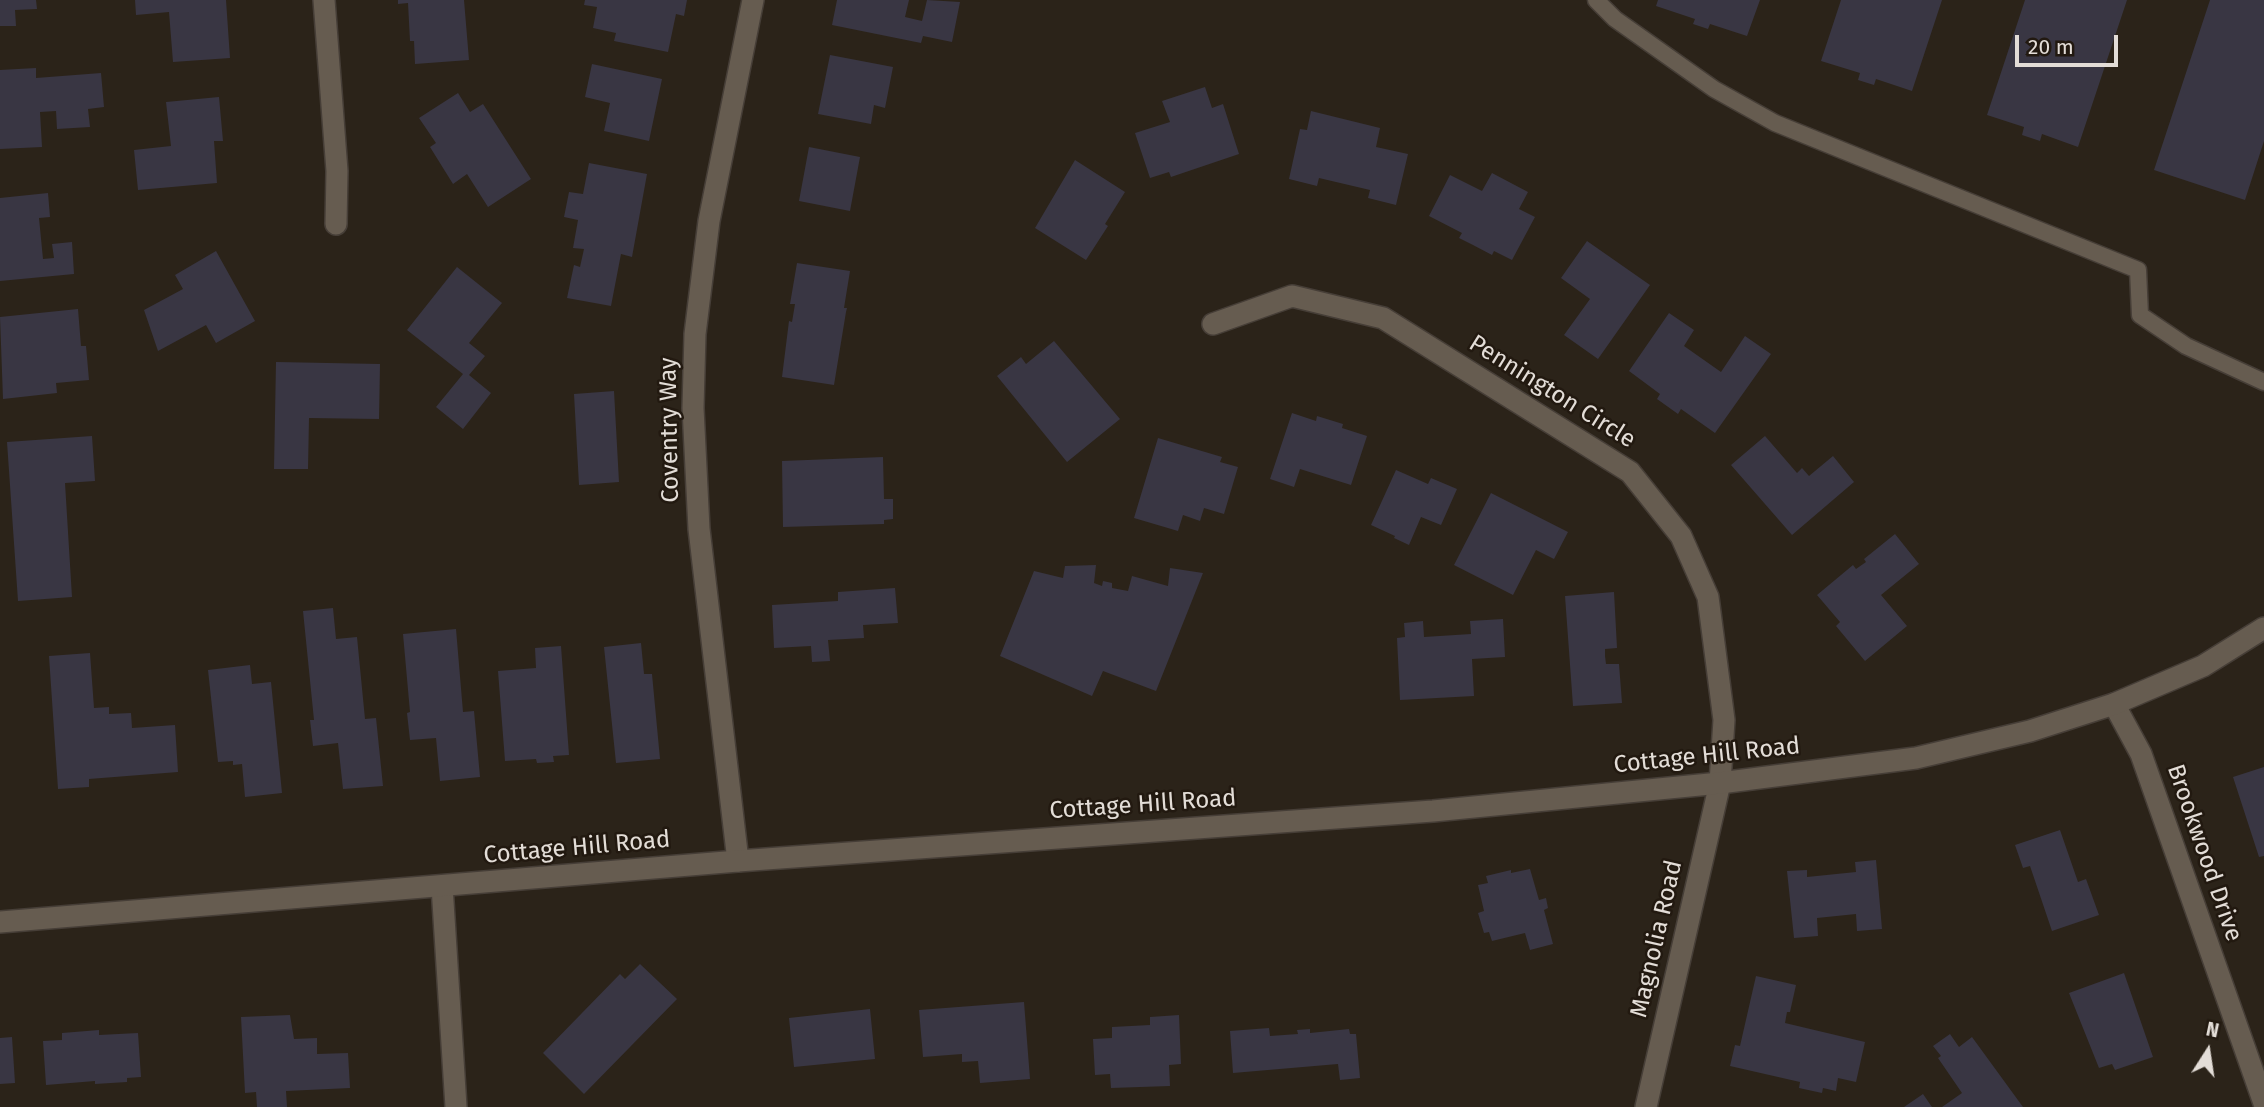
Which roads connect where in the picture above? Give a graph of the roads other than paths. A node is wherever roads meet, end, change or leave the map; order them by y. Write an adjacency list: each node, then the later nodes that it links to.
1 (324, 0): 4 (street)
2 (753, 0): 10 (street, Coventry Way)
3 (1596, 0): 6 (lane)
4 (336, 224)
5 (1213, 324): 9 (street, Pennington Circle)
6 (2264, 382)
7 (2264, 628): 8 (street, Cottage Hill Road)
8 (2114, 704): 9 (street, Cottage Hill Road); 13 (street, Brookwood Drive)
9 (1720, 783): 10 (street, Cottage Hill Road); 15 (street, Magnolia Road)
10 (738, 861): 11 (street, Cottage Hill Road)
11 (442, 886): 12 (street, Cottage Hill Road); 14 (street)
12 (0, 922)
13 (2264, 1104): 16 (street)
14 (456, 1107)
15 (1646, 1107)
16 (2255, 1107)

